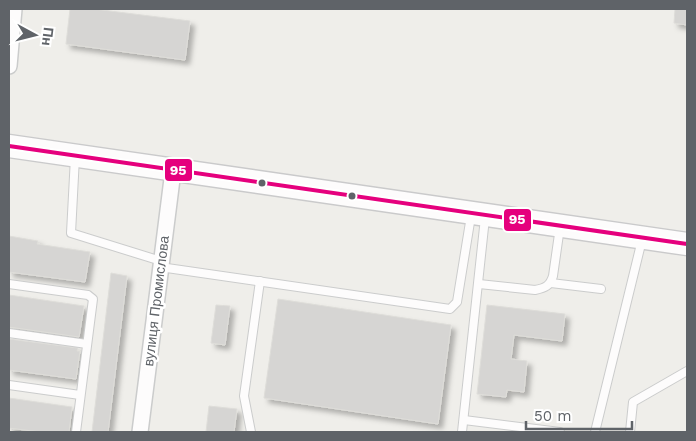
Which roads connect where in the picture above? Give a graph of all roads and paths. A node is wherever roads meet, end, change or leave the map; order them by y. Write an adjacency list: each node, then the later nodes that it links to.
1 (14, 9): 2 (street)
2 (9, 66)
3 (9, 146): 4 (main road)
4 (75, 156): 5 (main road); 10 (lane)
5 (173, 171): 6 (main road); 10 (street, вулиця Промислова)
6 (478, 214): 7 (main road); 11 (lane); 14 (lane)
7 (560, 226): 8 (main road); 12 (lane)
8 (642, 238): 9 (main road); 27 (lane)
9 (687, 244)
10 (161, 264): 11 (lane); 23 (street, вулиця Промислова)
11 (260, 280): 24 (lane)
12 (551, 283): 14 (lane); 15 (lane)
13 (9, 284): 17 (lane)
14 (479, 284): 21 (lane)
15 (601, 289)
16 (9, 333): 17 (lane)
17 (87, 344): 20 (lane)
18 (687, 371): 28 (lane)
19 (9, 385): 20 (lane)
20 (80, 395): 22 (lane)
21 (464, 420): 25 (lane); 26 (lane)
22 (76, 432)
23 (140, 432)
24 (251, 432)
25 (462, 432)
26 (560, 432)
27 (595, 432)
28 (630, 432)

